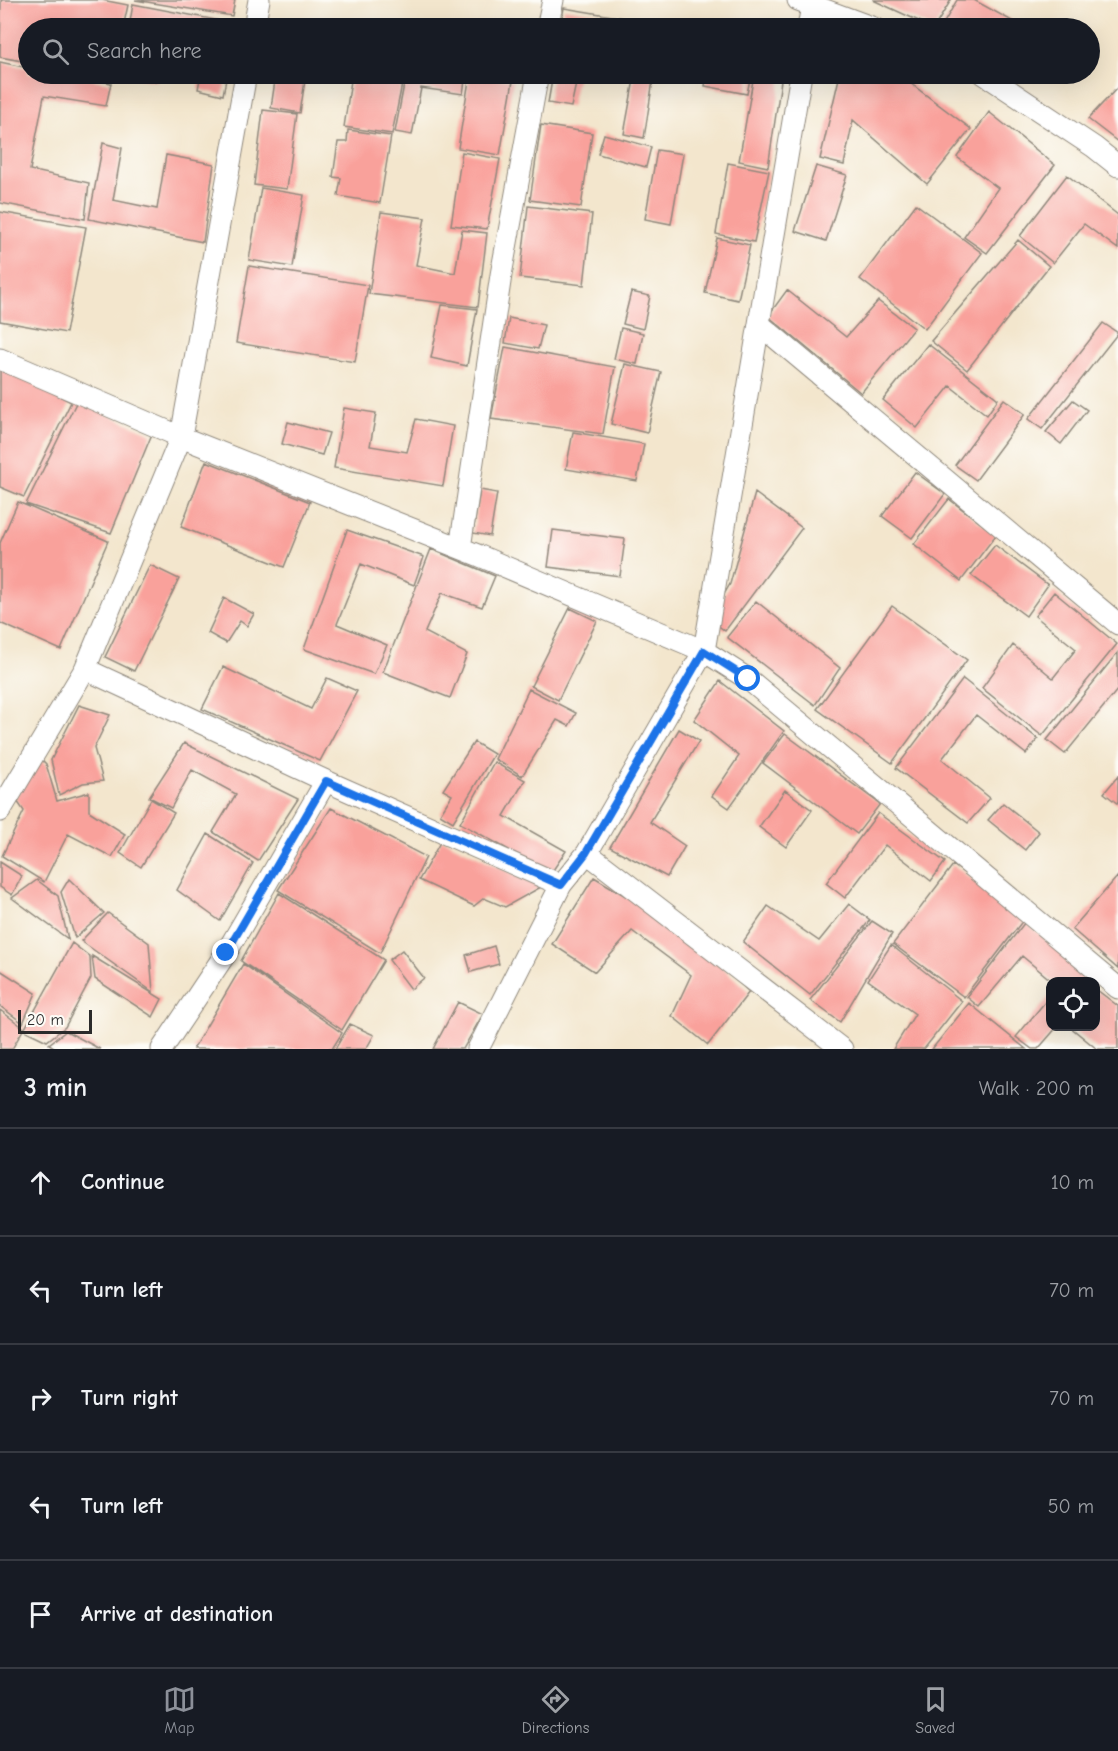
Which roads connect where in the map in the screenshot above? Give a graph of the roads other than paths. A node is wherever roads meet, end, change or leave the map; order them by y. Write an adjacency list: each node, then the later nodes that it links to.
1 (259, 0): 4 (street)
2 (552, 0): 5 (street)
3 (808, 1): 6 (street); 7 (street)
4 (256, 18)
5 (549, 18)
6 (808, 18)
7 (850, 18)
8 (244, 84): 15 (street)
9 (536, 84): 16 (street)
10 (799, 84): 13 (street)
11 (999, 84): 12 (street)
12 (1118, 166)
13 (759, 324): 17 (street); 18 (street)
14 (0, 359): 15 (street)
15 (181, 437): 16 (street); 19 (street)
16 (460, 548): 18 (street)
17 (1118, 624)
18 (704, 651): 22 (street); 24 (street)
19 (85, 669): 20 (street); 21 (street)
20 (326, 781): 23 (street); 25 (street)
21 (0, 811)
22 (586, 853): 23 (street); 27 (street)
23 (561, 885): 26 (street)
24 (1118, 988)
25 (162, 1049)
26 (478, 1049)
27 (842, 1049)

